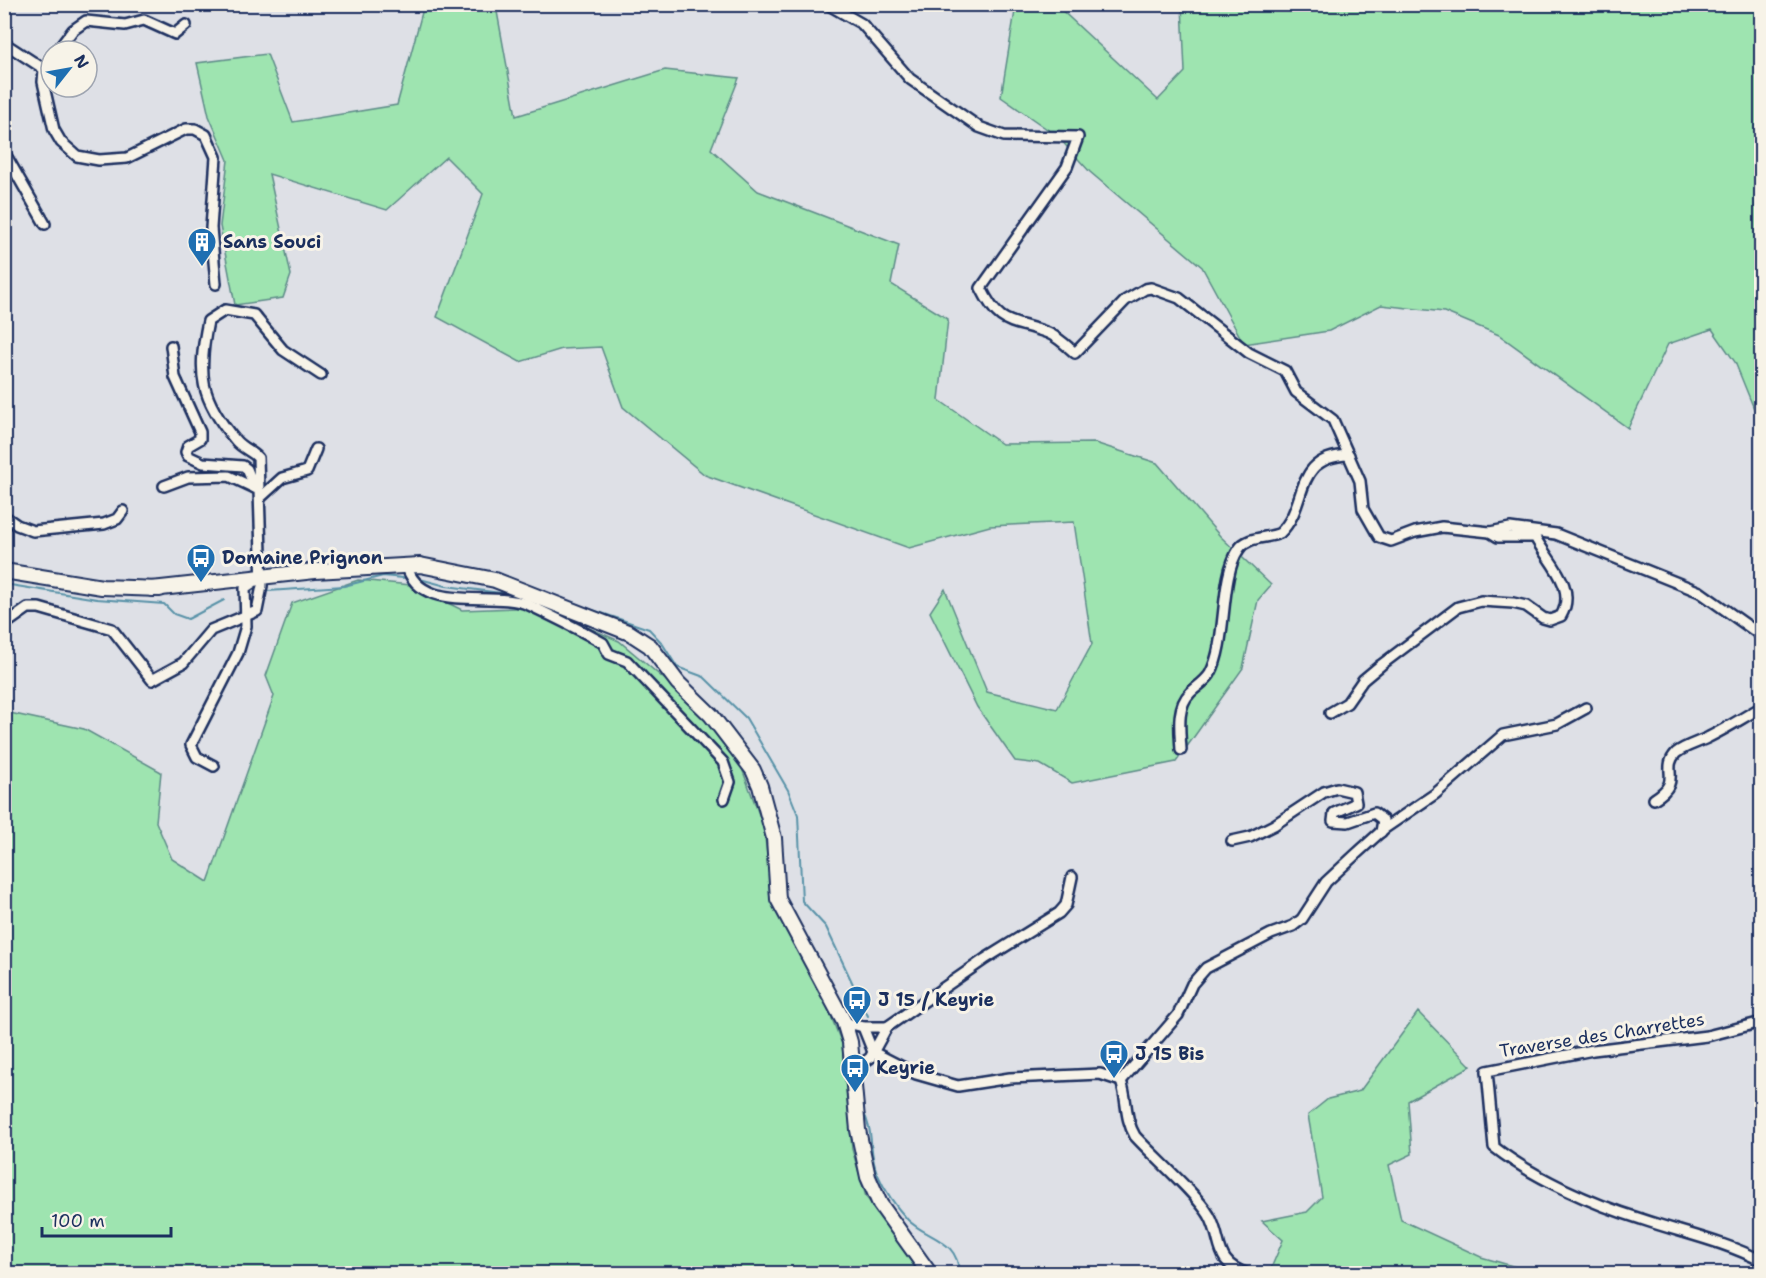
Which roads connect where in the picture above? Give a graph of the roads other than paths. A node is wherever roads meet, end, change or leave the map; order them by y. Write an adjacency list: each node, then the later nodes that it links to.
1 (827, 4): 13 (street)
2 (186, 25): 3 (street)
3 (67, 39)
4 (4, 43): 5 (street)
5 (39, 66)
6 (46, 99): 9 (street)
7 (4, 152): 8 (street)
8 (45, 225)
9 (216, 284)
10 (171, 346): 15 (street)
11 (321, 375): 15 (street)
12 (316, 450): 15 (street)
13 (1349, 455): 18 (street); 31 (street)
14 (164, 486): 15 (street)
15 (258, 492): 21 (street)
16 (123, 512): 17 (street)
17 (4, 516)
18 (1490, 532): 27 (street); 30 (street)
19 (406, 564): 21 (main road); 24 (main road); 24 (street)
20 (4, 571): 22 (main road)
21 (262, 586): 22 (main road); 23 (main road); 25 (street)
22 (152, 589): 23 (main road)
23 (245, 592): 25 (street)
24 (530, 599): 33 (street); 38 (main road)
25 (244, 618): 26 (street); 32 (street)
26 (4, 625)
27 (1761, 636)
28 (1761, 707): 34 (street)
29 (1586, 708): 35 (street)
30 (1330, 713)
31 (1181, 750)
32 (214, 766)
33 (724, 799)
34 (1654, 799)
35 (1381, 832): 36 (street); 44 (street)
36 (1232, 841)
37 (1072, 877): 41 (street)
38 (844, 1022): 40 (street); 43 (main road)
39 (1761, 1022): 45 (street, Traverse des Charrettes)
40 (863, 1027): 41 (street); 42 (street)
41 (887, 1027): 42 (street)
42 (873, 1052): 43 (street); 44 (street)
43 (853, 1070): 46 (main road)
44 (1121, 1081): 47 (street)
45 (1761, 1261)
46 (930, 1274)
47 (1248, 1274)

